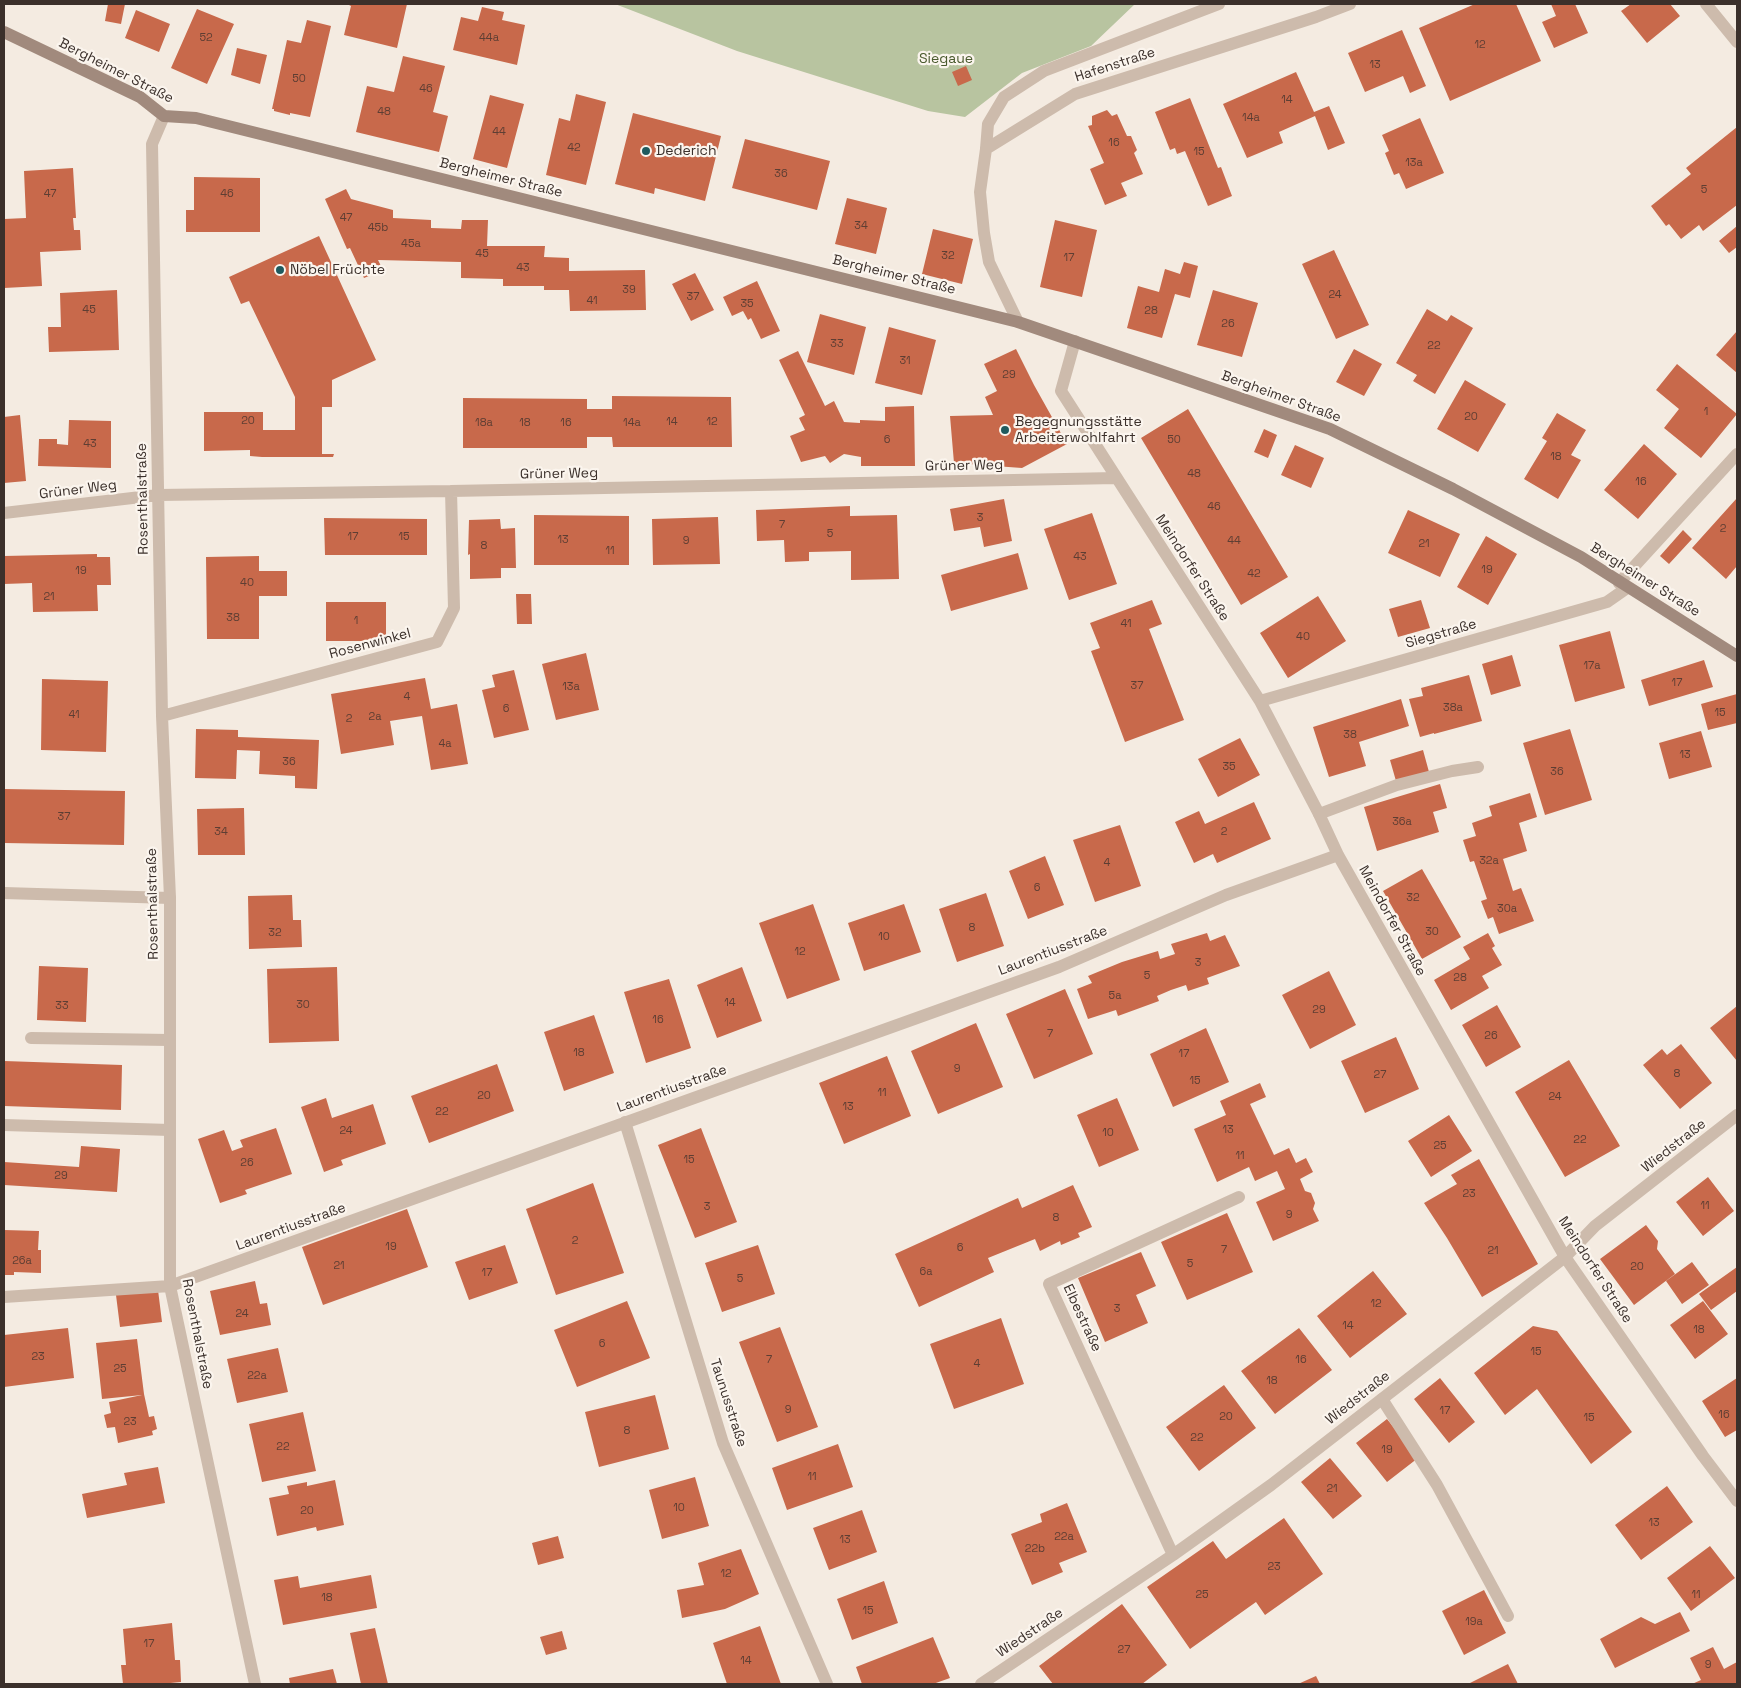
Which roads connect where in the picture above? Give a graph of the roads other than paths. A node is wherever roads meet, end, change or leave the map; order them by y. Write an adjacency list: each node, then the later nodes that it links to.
1 (1219, 4): 7 (street)
2 (1350, 4): 7 (street, Hafenstraße)
3 (1706, 4): 5 (street)
4 (4, 32): 6 (street, Bergheimer Straße)
5 (1737, 42)
6 (164, 116): 8 (street, Bergheimer Straße); 13 (street, Rosenthalstraße)
7 (986, 149): 8 (street)
8 (1018, 322): 9 (street, Bergheimer Straße)
9 (1075, 341): 11 (street, Meindorfer Straße); 15 (street, Bergheimer Straße)
10 (1737, 454): 15 (street, Siegstraße)
11 (1116, 478): 12 (street, Grüner Weg); 17 (street, Meindorfer Straße)
12 (451, 491): 13 (street, Grüner Weg); 18 (street, Rosenwinkel)
13 (158, 495): 14 (street, Grüner Weg); 18 (street, Rosenthalstraße)
14 (4, 513)
15 (1623, 585): 16 (street, Bergheimer Straße); 17 (street, Siegstraße)
16 (1737, 656)
17 (1260, 700): 20 (street, Meindorfer Straße)
18 (162, 716): 23 (street, Rosenthalstraße)
19 (1478, 767): 20 (street)
20 (1319, 814): 21 (street, Meindorfer Straße)
21 (1338, 855): 27 (street, Laurentiusstraße); 31 (street, Meindorfer Straße)
22 (4, 892): 23 (street)
23 (170, 898): 25 (street, Rosenthalstraße)
24 (31, 1038): 25 (street)
25 (170, 1040): 29 (street, Rosenthalstraße)
26 (1737, 1115): 31 (street, Wiedstraße)
27 (625, 1122): 32 (street, Laurentiusstraße); 39 (street, Taunusstraße)
28 (4, 1125): 29 (street)
29 (170, 1130): 32 (street, Rosenthalstraße)
30 (1240, 1196): 36 (street, Elbestraße)
31 (1565, 1257): 34 (street, Wiedstraße); 35 (street, Meindorfer Straße)
32 (170, 1286): 33 (street, Laurentiusstraße); 38 (street, Rosenthalstraße)
33 (4, 1297)
34 (1382, 1399): 36 (street, Wiedstraße); 37 (street)
35 (1737, 1502)
36 (1173, 1555): 40 (street, Wiedstraße)
37 (1508, 1616)
38 (255, 1684)
39 (827, 1684)
40 (981, 1684)

